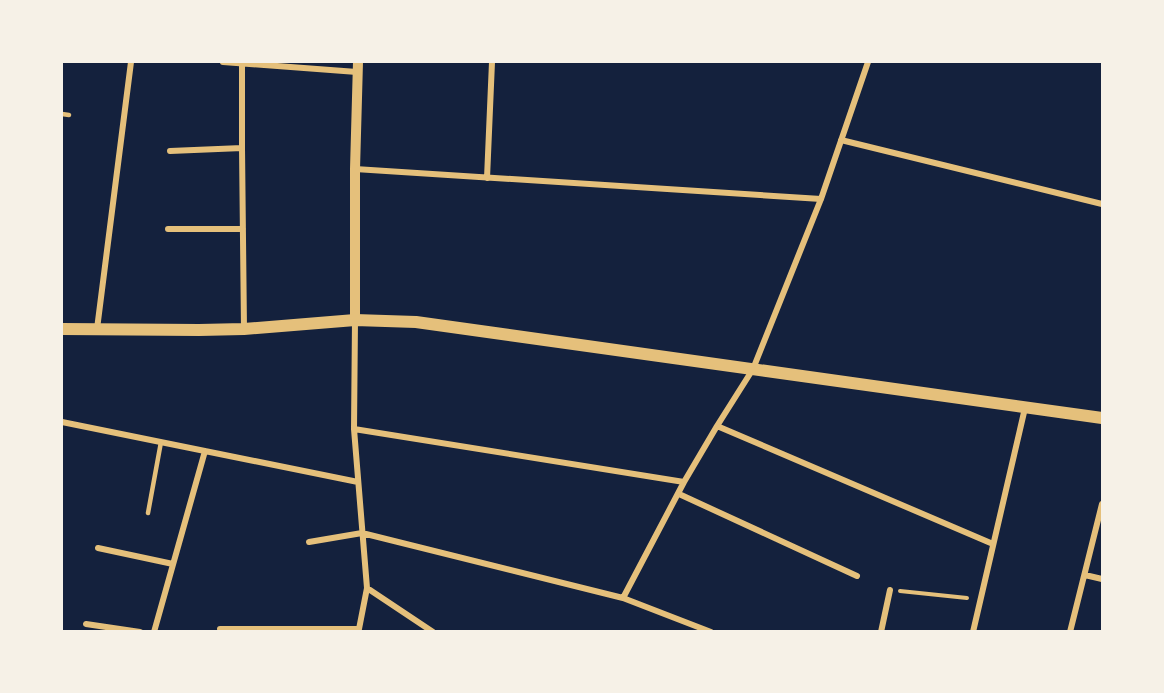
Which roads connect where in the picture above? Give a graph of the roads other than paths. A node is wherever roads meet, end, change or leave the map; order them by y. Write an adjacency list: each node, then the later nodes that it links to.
1 (131, 62): 22 (street)
2 (223, 62): 5 (street)
3 (492, 62): 14 (street)
4 (867, 62): 10 (street)
5 (242, 64): 6 (street); 11 (street)
6 (272, 64): 7 (street)
7 (357, 67): 13 (street)
8 (62, 114): 9 (lane)
9 (69, 115)
10 (841, 140): 15 (street); 16 (street)
11 (242, 148): 12 (street); 18 (street)
12 (170, 151)
13 (355, 170): 14 (street); 19 (street)
14 (487, 178): 15 (street)
15 (821, 199): 23 (street)
16 (1102, 204)
17 (168, 229): 18 (street)
18 (243, 230): 21 (street)
19 (355, 320): 21 (main road); 23 (main road); 28 (street)
20 (62, 329): 22 (main road)
21 (244, 329): 22 (main road)
22 (97, 330)
23 (753, 369): 24 (main road); 27 (street)
24 (1025, 408): 25 (main road); 38 (street)
25 (1102, 418)
26 (62, 422): 29 (street)
27 (717, 426): 32 (street); 38 (street)
28 (354, 429): 31 (street); 32 (street)
29 (161, 442): 30 (street); 35 (lane)
30 (205, 451): 31 (street); 40 (street)
31 (358, 482): 36 (street)
32 (684, 482): 33 (street)
33 (679, 494): 42 (street); 46 (street)
34 (1102, 504): 41 (street)
35 (148, 513)
36 (362, 533): 37 (street); 44 (street); 46 (street)
37 (309, 542)
38 (993, 544): 56 (street)
39 (98, 548): 40 (street)
40 (173, 564): 52 (street)
41 (1085, 575): 43 (street); 57 (street)
42 (858, 576)
43 (1102, 579)
44 (367, 588): 50 (street); 53 (street)
45 (890, 590): 55 (street)
46 (623, 598): 54 (street)
47 (86, 624): 51 (street)
48 (220, 629): 49 (street)
49 (292, 630): 50 (street)
50 (360, 630)
51 (140, 632)
52 (154, 632)
53 (433, 632)
54 (711, 632)
55 (881, 632)
56 (973, 632)
57 (1070, 632)

